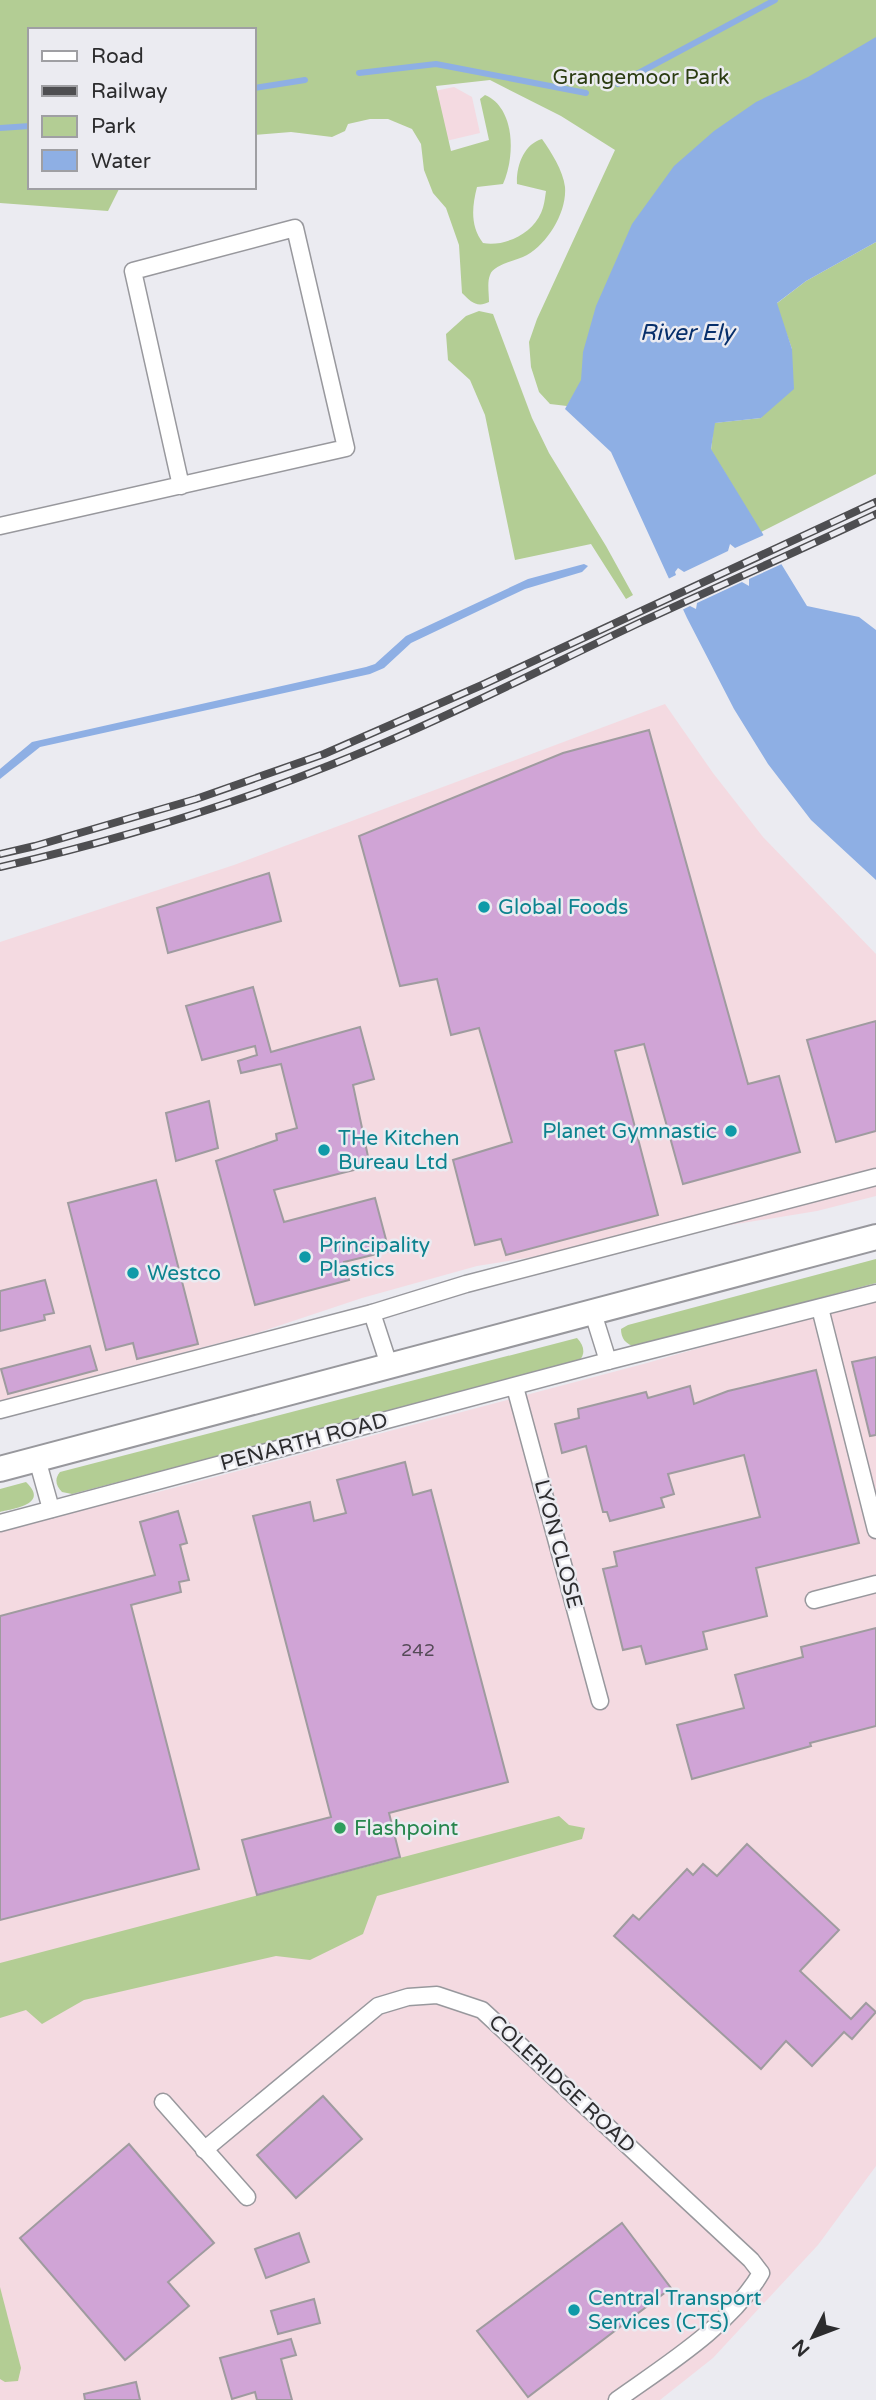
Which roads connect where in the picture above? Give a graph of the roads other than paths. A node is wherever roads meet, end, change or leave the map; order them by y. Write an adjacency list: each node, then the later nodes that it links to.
1 (181, 486): 1 (street); 2 (street)
2 (0, 526)
3 (876, 1177): 7 (street)
4 (876, 1237): 8 (main road)
5 (876, 1293): 6 (street, PENARTH ROAD)
6 (820, 1308): 9 (street, PENARTH ROAD); 17 (street)
7 (372, 1313): 10 (street); 12 (street)
8 (593, 1313): 9 (street); 10 (main road)
9 (608, 1361): 11 (street, PENARTH ROAD)
10 (389, 1365): 13 (main road)
11 (515, 1387): 15 (street, PENARTH ROAD); 20 (street, LYON CLOSE)
12 (0, 1410)
13 (37, 1459): 14 (main road); 15 (street)
14 (0, 1469)
15 (51, 1509): 16 (street, PENARTH ROAD)
16 (0, 1523)
17 (876, 1530)
18 (876, 1584): 19 (street)
19 (814, 1600)
20 (600, 1701)
21 (163, 2102): 22 (street)
22 (204, 2150): 23 (street); 24 (street, COLERIDGE ROAD)
23 (247, 2197)
24 (617, 2400)

